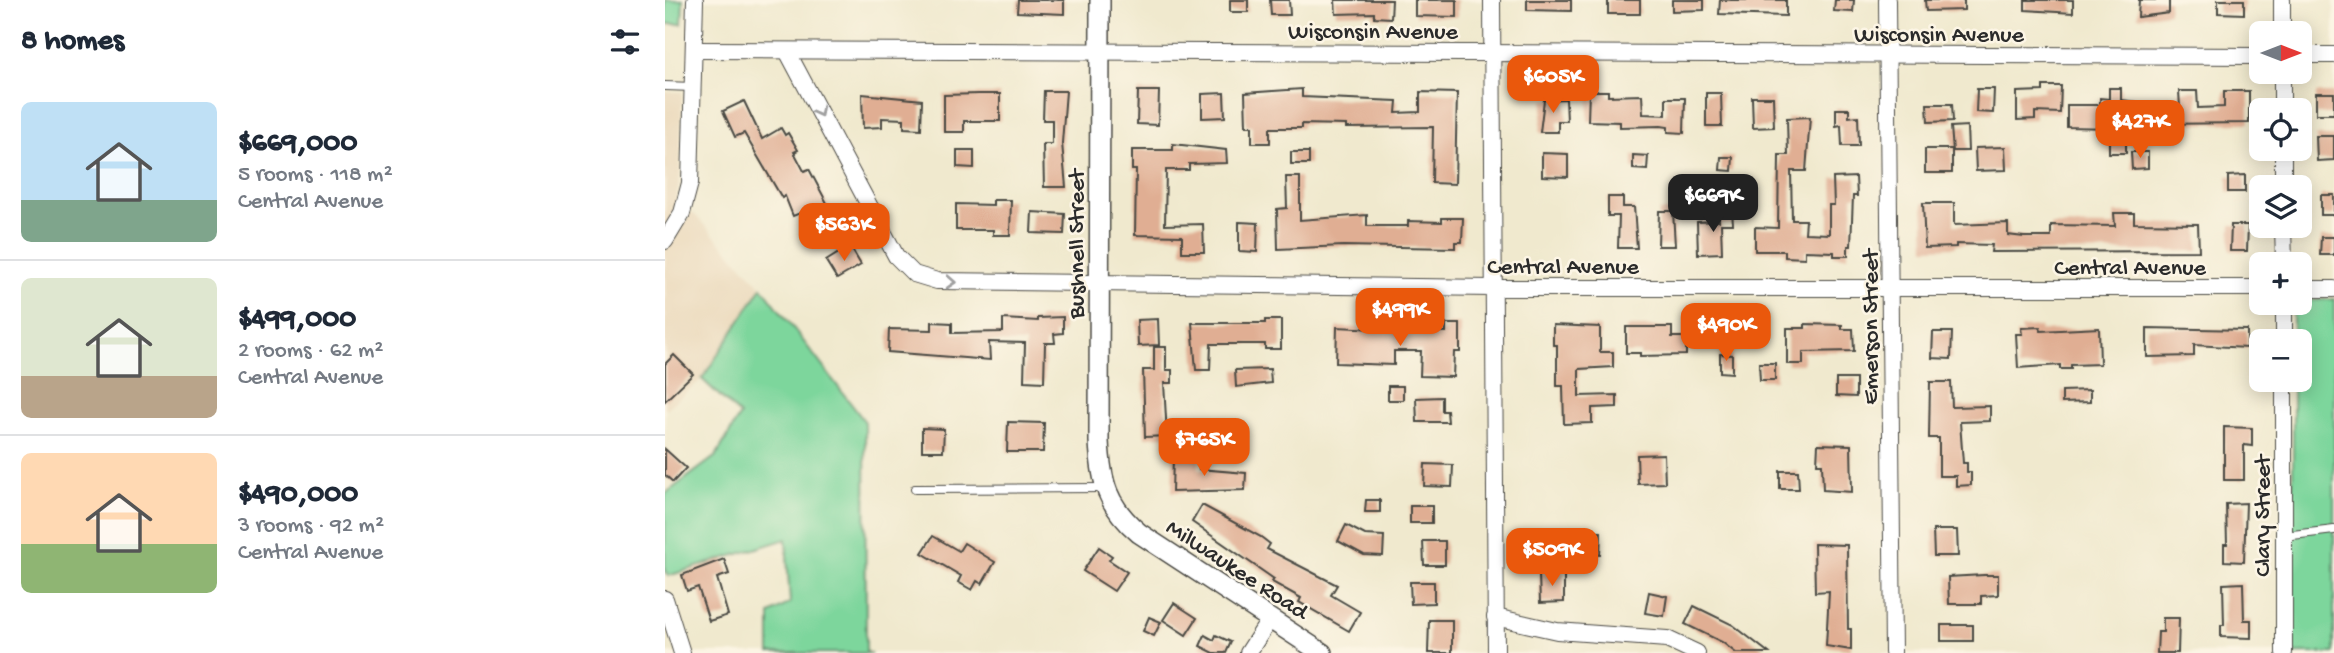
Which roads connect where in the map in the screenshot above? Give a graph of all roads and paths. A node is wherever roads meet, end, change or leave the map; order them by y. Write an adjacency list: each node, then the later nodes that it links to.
1 (695, 0): 7 (street)
2 (1100, 0): 9 (street, Bushnell Street)
3 (1492, 0): 10 (street)
4 (1887, 0): 14 (street, Emerson Street)
5 (2282, 0): 6 (street)
6 (2282, 21)
7 (694, 50): 8 (street, Wisconsin Avenue); 16 (street)
8 (787, 51): 9 (street, Wisconsin Avenue); 18 (street, Central Avenue, one-way to 18)
9 (1101, 51): 10 (street, Wisconsin Avenue); 18 (street, Bushnell Street)
10 (1492, 53): 14 (street, Wisconsin Avenue); 19 (street)
11 (2249, 55): 14 (street, Wisconsin Avenue)
12 (2312, 55): 13 (street)
13 (2334, 55)
14 (1888, 56): 20 (street, Emerson Street)
15 (665, 86): 16 (lane)
16 (693, 87): 17 (street)
17 (665, 241)
18 (1100, 285): 19 (street, Central Avenue); 25 (street, Bushnell Street)
19 (1493, 288): 20 (street, Central Avenue); 30 (street)
20 (1892, 288): 21 (street, Central Avenue); 38 (street, Emerson Street)
21 (2249, 289)
22 (2312, 289): 23 (street)
23 (2334, 289)
24 (2284, 392): 28 (street, Clary Street)
25 (1106, 488): 26 (lane); 31 (street, Milwaukee Road)
26 (915, 489)
27 (2334, 530): 28 (lane)
28 (2284, 536): 39 (street, Clary Street)
29 (665, 599): 33 (street)
30 (1495, 617): 32 (street); 36 (street)
31 (1270, 619): 34 (street); 35 (street, Milwaukee Road)
32 (1683, 649): 37 (street)
33 (682, 653)
34 (1248, 653)
35 (1322, 653)
36 (1496, 653)
37 (1697, 653)
38 (1893, 653)
39 (2284, 653)

